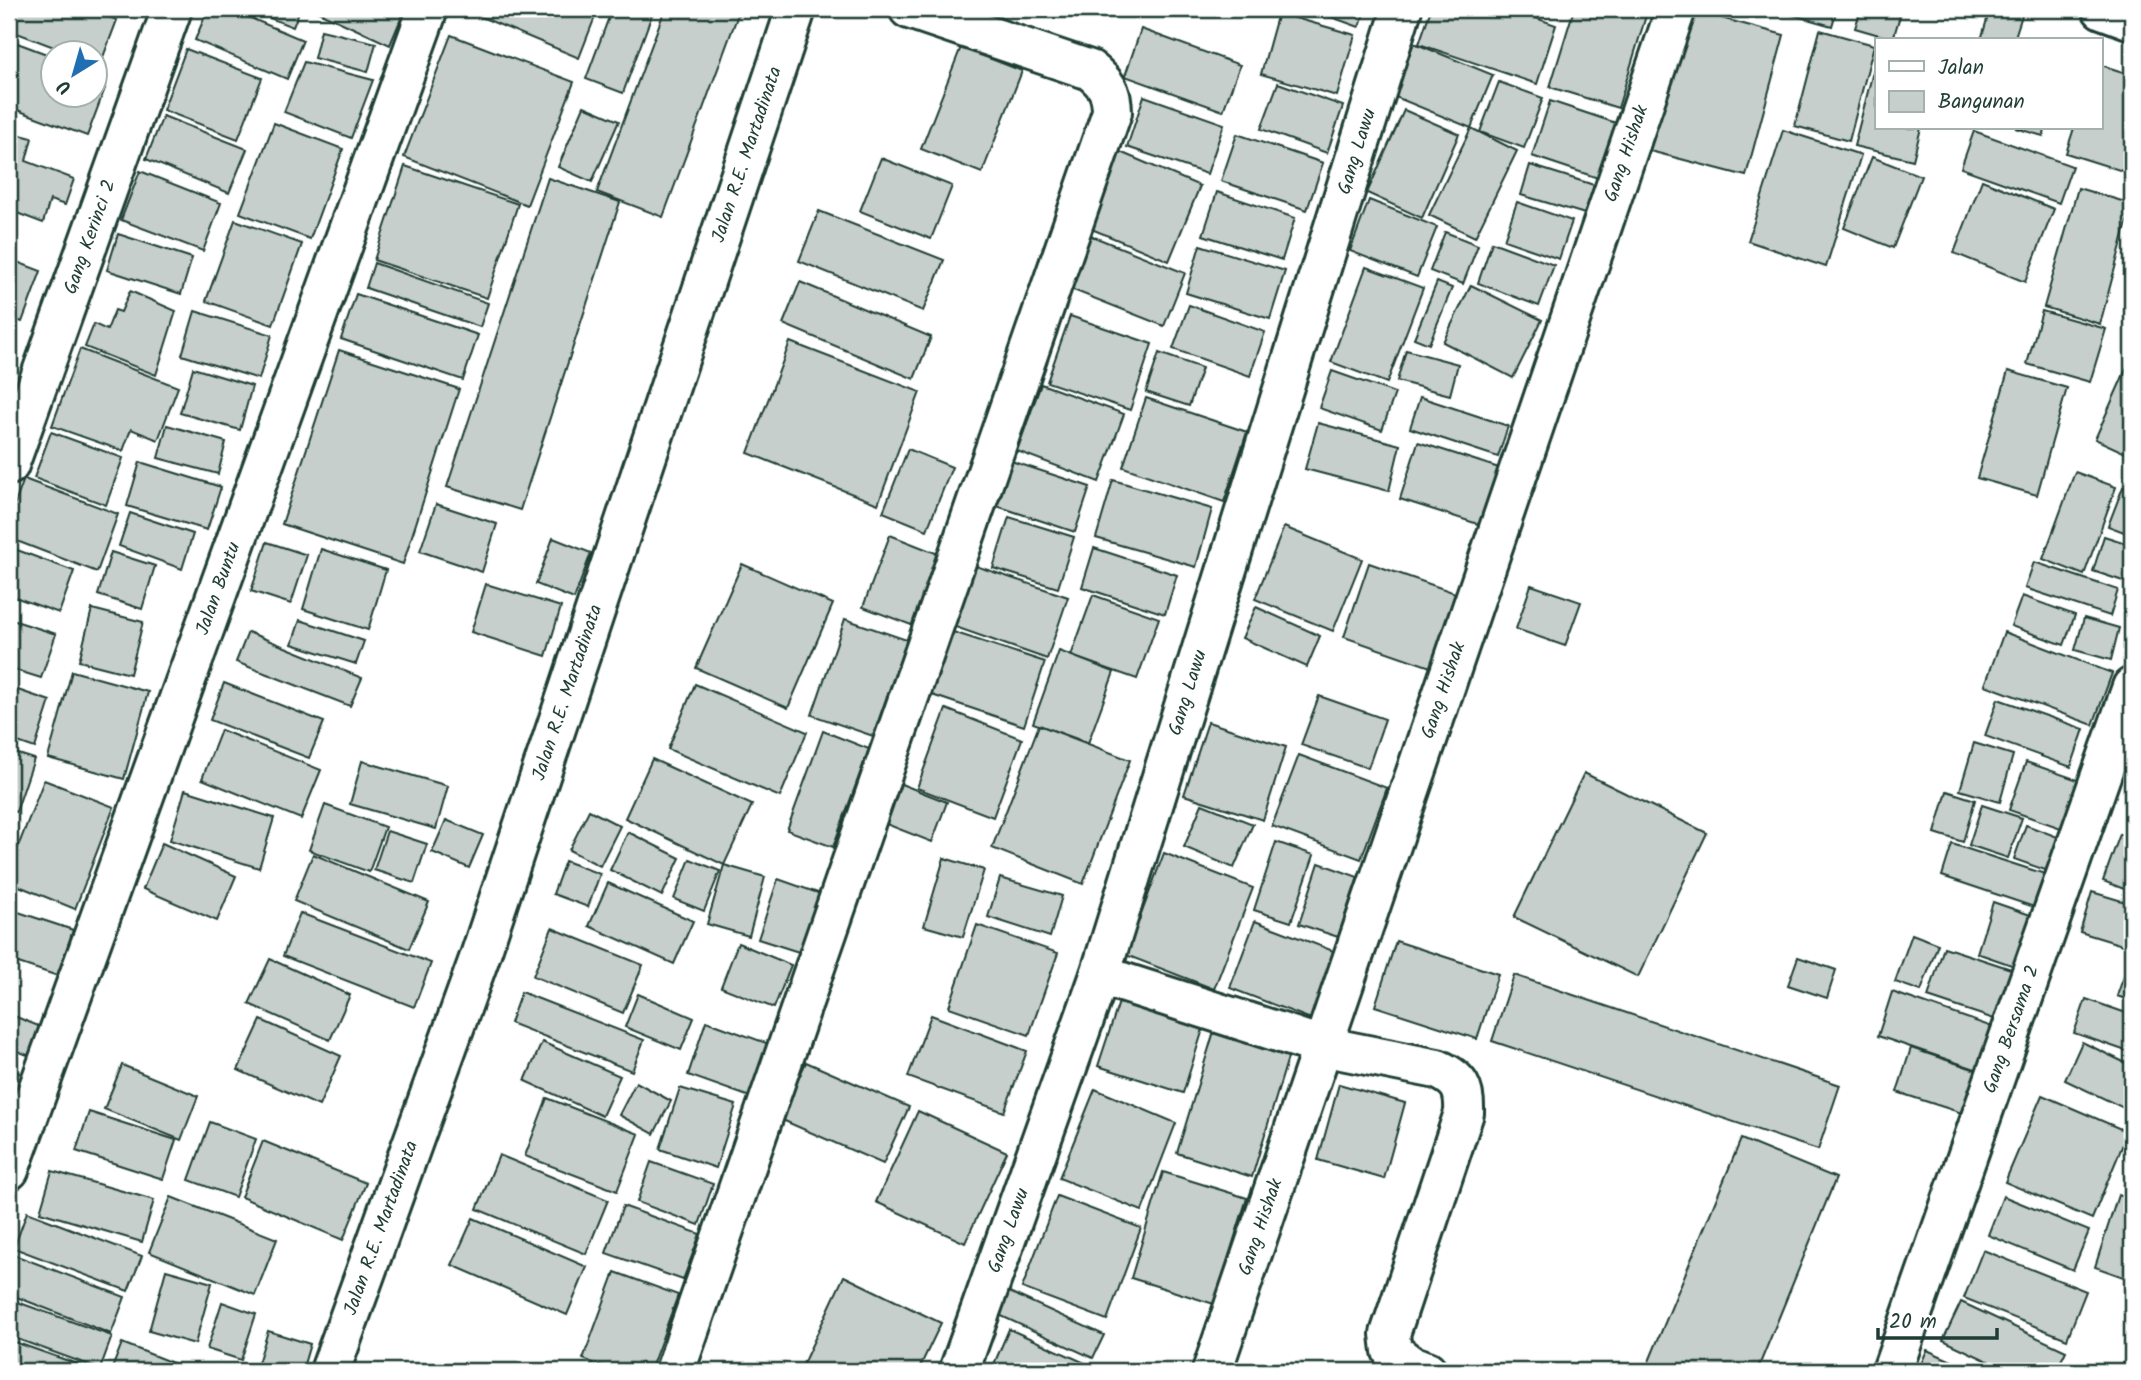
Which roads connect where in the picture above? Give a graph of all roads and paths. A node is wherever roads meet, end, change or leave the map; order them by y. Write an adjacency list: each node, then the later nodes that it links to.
1 (172, 9): 9 (street, Gang Kerinci 2)
2 (428, 9): 13 (street, Jalan Buntu)
3 (796, 9): 14 (street, Jalan R.E. Martadinata)
4 (909, 9): 15 (street)
5 (1402, 9): 11 (street, Gang Lawu)
6 (1676, 9): 12 (street, Gang Hishak)
7 (2102, 9): 8 (street)
8 (2132, 20)
9 (9, 465)
10 (2132, 687): 19 (street, Gang Bersama 2)
11 (1100, 975): 12 (street); 16 (street, Gang Lawu)
12 (1322, 1046): 17 (street, Gang Hishak); 18 (street)
13 (9, 1170)
14 (330, 1371)
15 (675, 1371)
16 (959, 1371)
17 (1212, 1371)
18 (1427, 1371)
19 (1892, 1371)

